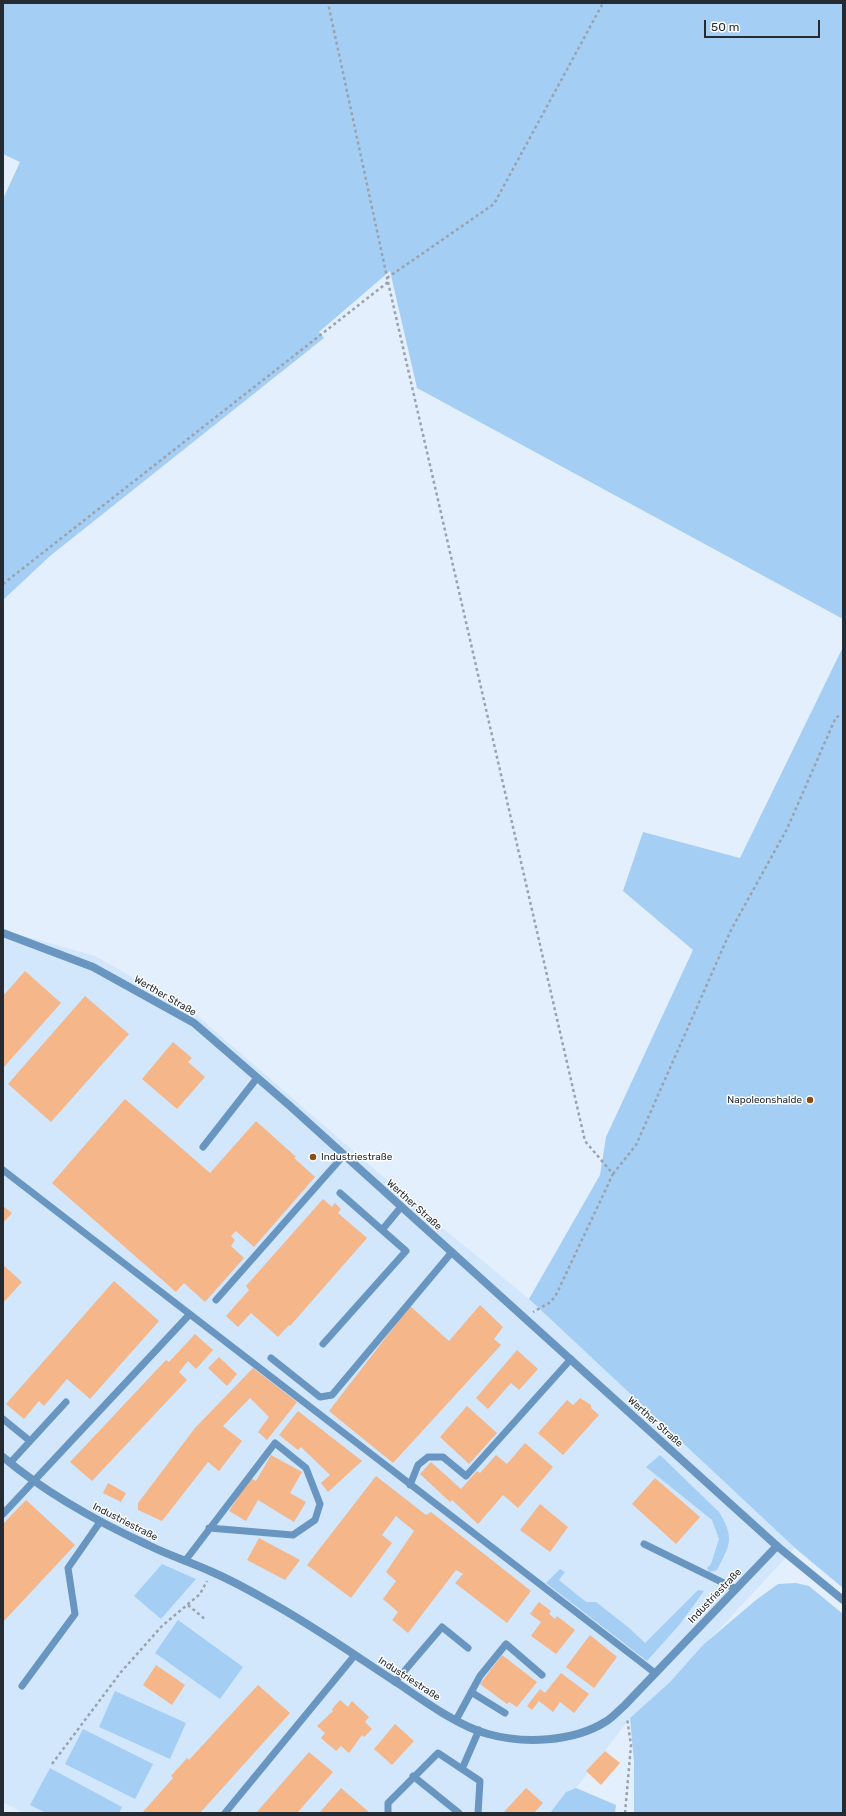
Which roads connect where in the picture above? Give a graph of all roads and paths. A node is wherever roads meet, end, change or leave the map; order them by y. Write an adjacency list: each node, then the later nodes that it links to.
1 (328, 3): 3 (path)
2 (603, 3): 3 (path)
3 (387, 278): 4 (path)
4 (388, 282): 5 (path); 12 (path)
5 (3, 584)
6 (843, 715): 12 (path)
7 (3, 933): 8 (street, Werther Straße)
8 (257, 1078): 9 (lane); 10 (street, Werther Straße)
9 (203, 1147)
10 (344, 1155): 14 (street, Werther Straße); 17 (lane)
11 (3, 1170): 18 (lane)
12 (613, 1174): 19 (path)
13 (340, 1193): 15 (lane)
14 (401, 1206): 15 (lane); 16 (street, Werther Straße)
15 (382, 1230): 20 (lane)
16 (452, 1252): 19 (street, Werther Straße); 21 (lane)
17 (216, 1300)
18 (189, 1315): 28 (lane); 29 (lane)
19 (524, 1317): 22 (street, Werther Straße)
20 (323, 1344)
21 (271, 1358)
22 (571, 1359): 29 (lane); 34 (street, Werther Straße)
23 (66, 1402): 25 (lane)
24 (3, 1419): 25 (lane)
25 (30, 1441): 27 (lane)
26 (3, 1457): 27 (street, Industriestraße)
27 (10, 1463): 28 (street, Industriestraße)
28 (33, 1482): 30 (lane); 31 (street, Industriestraße)
29 (410, 1485): 43 (lane)
30 (3, 1514)
31 (100, 1522): 35 (street, Industriestraße); 46 (lane)
32 (209, 1528): 32 (lane); 35 (lane)
33 (644, 1544): 37 (lane)
34 (777, 1546): 37 (street, Industriestraße); 38 (street, Werther Straße)
35 (185, 1561): 36 (street, Industriestraße)
36 (212, 1572): 39 (path); 42 (street, Industriestraße)
37 (736, 1589): 43 (street, Industriestraße)
38 (843, 1600)
39 (188, 1605): 40 (path); 52 (path)
40 (206, 1620)
41 (468, 1648): 45 (lane)
42 (355, 1655): 45 (street, Industriestraße); 55 (lane)
43 (655, 1673): 48 (street, Industriestraße)
44 (542, 1675): 47 (lane)
45 (395, 1682): 50 (street, Industriestraße)
46 (22, 1686)
47 (471, 1692): 49 (lane); 50 (lane)
48 (624, 1706): 51 (street, Industriestraße); 59 (path)
49 (505, 1713)
50 (456, 1720): 51 (street, Industriestraße)
51 (479, 1730): 53 (lane)
52 (52, 1764)
53 (462, 1769): 54 (lane); 58 (lane)
54 (413, 1776): 56 (lane); 57 (lane)
55 (225, 1813)
56 (388, 1813)
57 (459, 1813)
58 (478, 1813)
59 (625, 1813)

